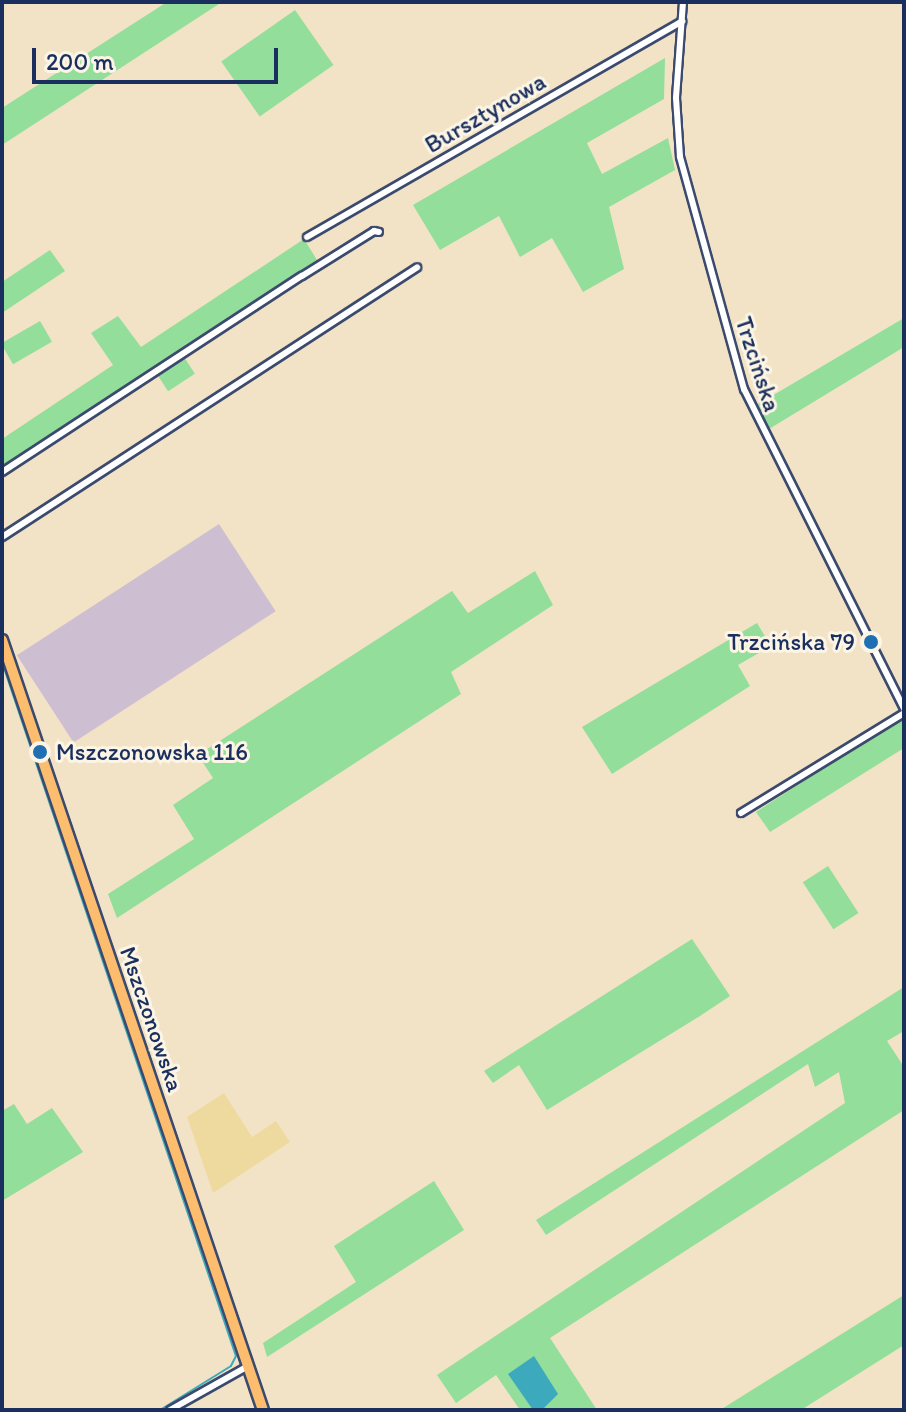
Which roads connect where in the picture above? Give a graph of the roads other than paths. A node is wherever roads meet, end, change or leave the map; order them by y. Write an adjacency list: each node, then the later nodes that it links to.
1 (683, 2): 2 (street, Trzcińska)
2 (682, 21): 4 (street, Bursztynowa); 9 (street, Trzcińska)
3 (379, 232): 6 (street)
4 (307, 237)
5 (417, 268): 7 (street)
6 (2, 472)
7 (2, 537)
8 (2, 640): 11 (main road, Mszczonowska)
9 (904, 711): 10 (street)
10 (741, 813)
11 (248, 1366): 12 (street); 13 (main road, Mszczonowska)
12 (170, 1410)
13 (263, 1410)

